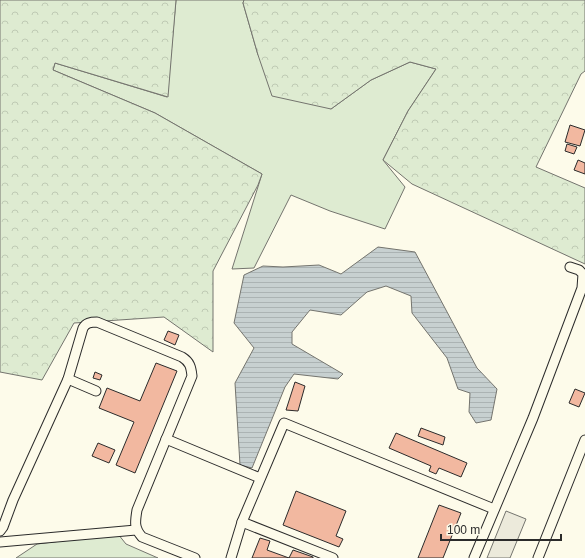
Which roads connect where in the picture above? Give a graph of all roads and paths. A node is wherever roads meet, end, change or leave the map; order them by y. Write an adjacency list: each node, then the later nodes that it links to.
1 (570, 267): 7 (street)
2 (68, 379): 3 (street); 4 (street); 10 (street)
3 (96, 391)
4 (166, 439): 6 (street); 9 (street)
5 (585, 440): 16 (street)
6 (260, 478): 7 (street); 8 (street)
7 (494, 509): 15 (street)
8 (242, 522): 13 (street); 14 (street)
9 (136, 530): 11 (street); 12 (street)
10 (0, 531)
11 (0, 542)
12 (195, 558)
13 (231, 558)
14 (333, 558)
15 (474, 558)
16 (538, 558)

